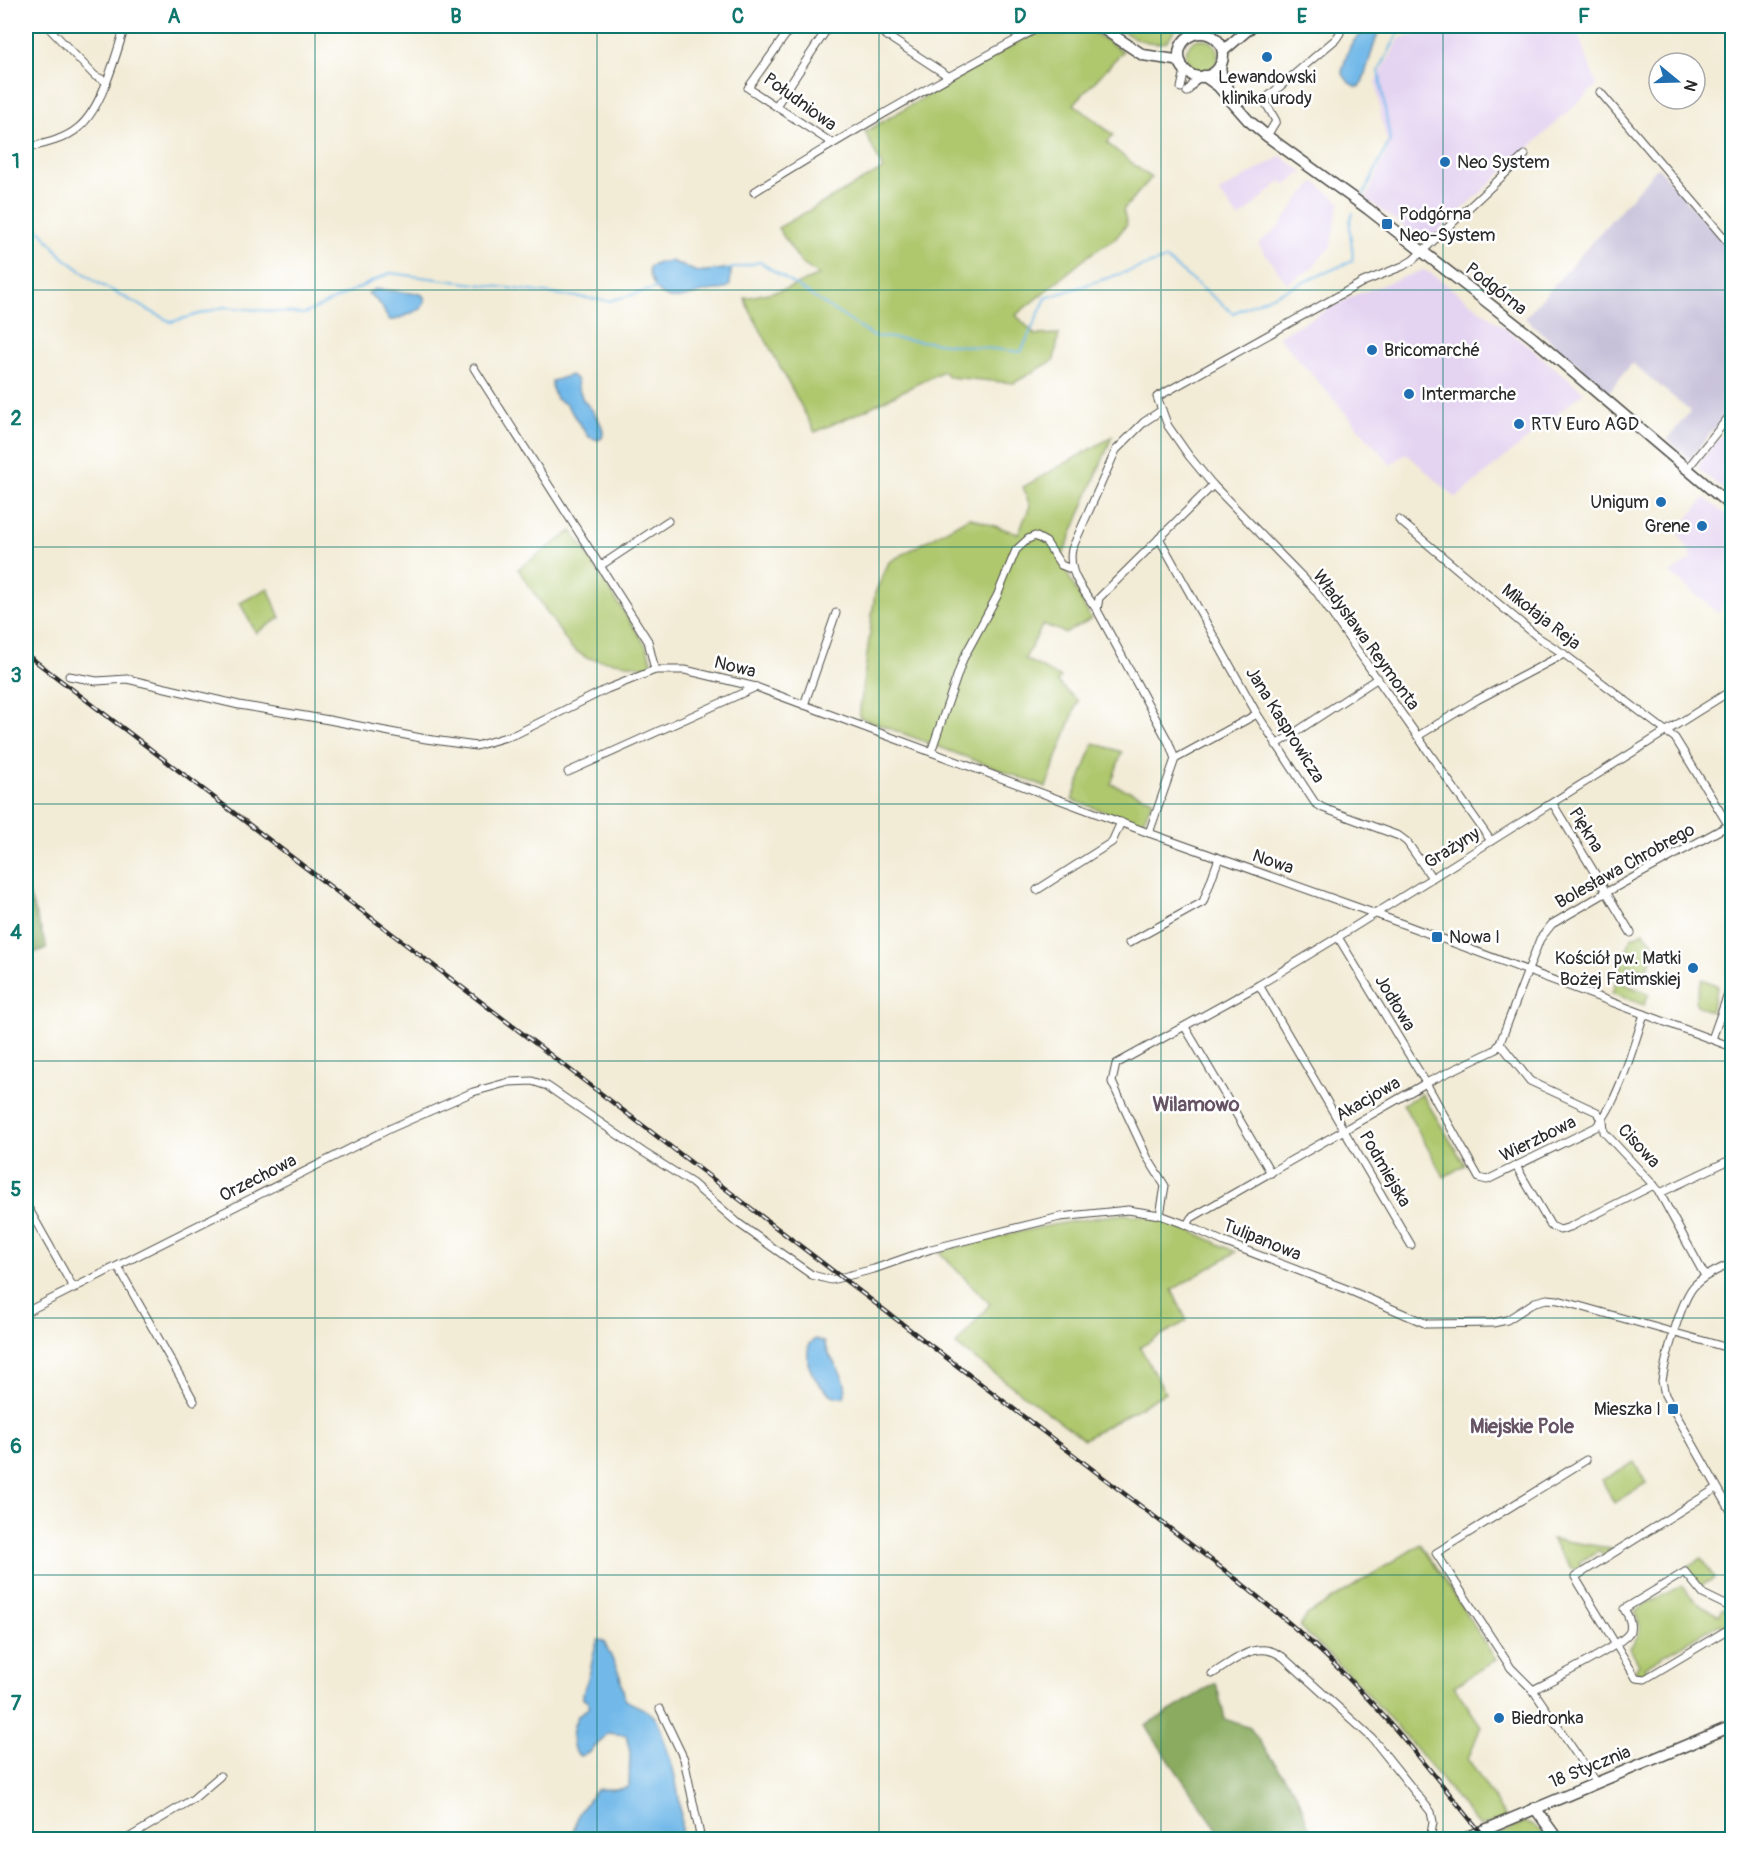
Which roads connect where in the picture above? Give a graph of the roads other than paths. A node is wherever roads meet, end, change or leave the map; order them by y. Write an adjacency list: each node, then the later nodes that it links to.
1 (47, 26): 19 (street)
2 (125, 26): 19 (street)
3 (792, 26): 22 (street, Południowa)
4 (829, 26): 22 (street)
5 (872, 26): 17 (street)
6 (1042, 26): 17 (street, Południowa)
7 (1100, 26): 12 (main road)
8 (1252, 26): 11 (main road); 14 (main road)
9 (1340, 26): 23 (street)
10 (1192, 30): 11 (main road); 13 (main road)
11 (1209, 33): 14 (main road)
12 (1121, 40): 13 (main road); 16 (main road)
13 (1181, 46): 16 (main road)
14 (1223, 51): 15 (main road)
15 (1220, 65): 18 (main road); 21 (main road, Podgórna)
16 (1183, 66): 18 (main road); 18 (street)
17 (948, 76): 24 (street, Południowa)
18 (1201, 76): 21 (main road, Podgórna)
19 (106, 81): 25 (street)
20 (1600, 92): 28 (street)
21 (1235, 103): 23 (main road, Podgórna)
22 (776, 106): 24 (street, Południowa)
23 (1267, 136): 29 (main road, Podgórna)
24 (832, 143): 27 (street, Południowa)
25 (26, 148)
26 (1525, 155): 29 (street)
27 (754, 192)
28 (1732, 247)
29 (1421, 252): 31 (street); 33 (main road, Podgórna)
30 (474, 368): 39 (street)
31 (1162, 410): 34 (street, Władysława Reymonta); 40 (street)
32 (1732, 413): 33 (street)
33 (1687, 469): 35 (main road, Podgórna)
34 (1213, 485): 38 (street); 46 (street, Władysława Reymonta)
35 (1732, 507)
36 (1399, 520): 43 (street, Mikołaja Reja)
37 (668, 521): 39 (street)
38 (1159, 538): 41 (street); 50 (street, Jana Kasprowicza)
39 (600, 566): 44 (street)
40 (1071, 570): 41 (street); 54 (street)
41 (1096, 610): 55 (street)
42 (836, 613): 49 (street)
43 (1564, 654): 51 (street, Mikołaja Reja); 52 (street)
44 (655, 670): 45 (street); 47 (street, Nowa)
45 (69, 676)
46 (1378, 678): 52 (street, Władysława Reymonta); 53 (street)
47 (756, 687): 49 (street, Nowa); 56 (street)
48 (1732, 690): 51 (street, Grażyny)
49 (804, 705): 54 (street, Nowa)
50 (1257, 714): 53 (street, Jana Kasprowicza); 55 (street)
51 (1667, 732): 57 (street, Grażyny); 59 (street, Mikołaja Reja)
52 (1418, 736): 61 (street, Władysława Reymonta)
53 (1276, 745): 63 (street, Jana Kasprowicza)
54 (931, 752): 58 (street, Nowa)
55 (1175, 759): 60 (street)
56 (568, 772)
57 (1553, 804): 61 (street, Grażyny); 65 (street, Piękna)
58 (1121, 822): 60 (street, Nowa); 64 (street)
59 (1731, 828): 65 (street, Bolesława Chrobrego)
60 (1149, 833): 62 (street, Nowa)
61 (1491, 841): 63 (street, Grażyny)
62 (1219, 858): 66 (street, Nowa); 69 (street)
63 (1431, 878): 66 (street, Grażyny)
64 (1037, 890)
65 (1607, 892): 67 (street, Piękna); 70 (street, Bolesława Chrobrego)
66 (1376, 914): 68 (street, Grażyny); 70 (street, Nowa)
67 (1631, 933)
68 (1338, 938): 72 (street, Grażyny); 78 (street, Jodłowa)
69 (1129, 943)
70 (1528, 971): 73 (street, Nowa); 76 (street)
71 (1732, 983): 75 (street)
72 (1259, 985): 74 (street, Grażyny); 80 (street, Podmiejska)
73 (1644, 1014): 75 (street, Nowa); 79 (street, Wierzbowa)
74 (1185, 1027): 83 (street); 87 (street, Grażyny)
75 (1712, 1039): 77 (street, Nowa)
76 (1500, 1043): 78 (street, Akacjowa); 79 (street, Cisowa)
77 (1732, 1047)
78 (1426, 1083): 80 (street, Akacjowa); 82 (street, Wierzbowa)
79 (1603, 1120): 82 (street, Wierzbowa); 84 (street, Cisowa)
80 (1345, 1129): 83 (street, Akacjowa); 89 (street, Podmiejska)
81 (1732, 1159): 85 (street)
82 (1516, 1166): 84 (street)
83 (1271, 1173): 88 (street, Akacjowa)
84 (1654, 1185): 85 (street, Cisowa)
85 (1660, 1193): 92 (street, Cisowa)
86 (26, 1204): 94 (street)
87 (1160, 1215): 88 (street, Tulipanowa); 93 (street, Tulipanowa)
88 (1187, 1225): 96 (street, Tulipanowa)
89 (1411, 1245)
90 (1732, 1263): 92 (street)
91 (118, 1267): 93 (street, Orzechowa); 94 (street, Orzechowa); 98 (street)
92 (1705, 1276): 96 (street)
93 (831, 1280)
94 (74, 1289): 95 (street, Orzechowa)
95 (26, 1312)
96 (1675, 1332): 97 (street); 100 (street)
97 (1732, 1349)
98 (194, 1401)
99 (1586, 1460): 106 (street)
100 (1717, 1488): 101 (street); 104 (street)
101 (1732, 1513)
102 (1732, 1608): 104 (street)
103 (1732, 1627): 104 (street)
104 (1616, 1644): 106 (street)
105 (1212, 1674): 114 (street)
106 (1533, 1690): 110 (street)
107 (660, 1709): 113 (street)
108 (1732, 1726): 110 (main road, 18 Stycznia)
109 (220, 1776): 112 (street)
110 (1596, 1783): 111 (main road, 18 Stycznia)
111 (1535, 1808): 115 (main road, 18 Stycznia); 116 (main road)
112 (125, 1839)
113 (701, 1839)
114 (1430, 1839)
115 (1461, 1839)
116 (1558, 1839)

